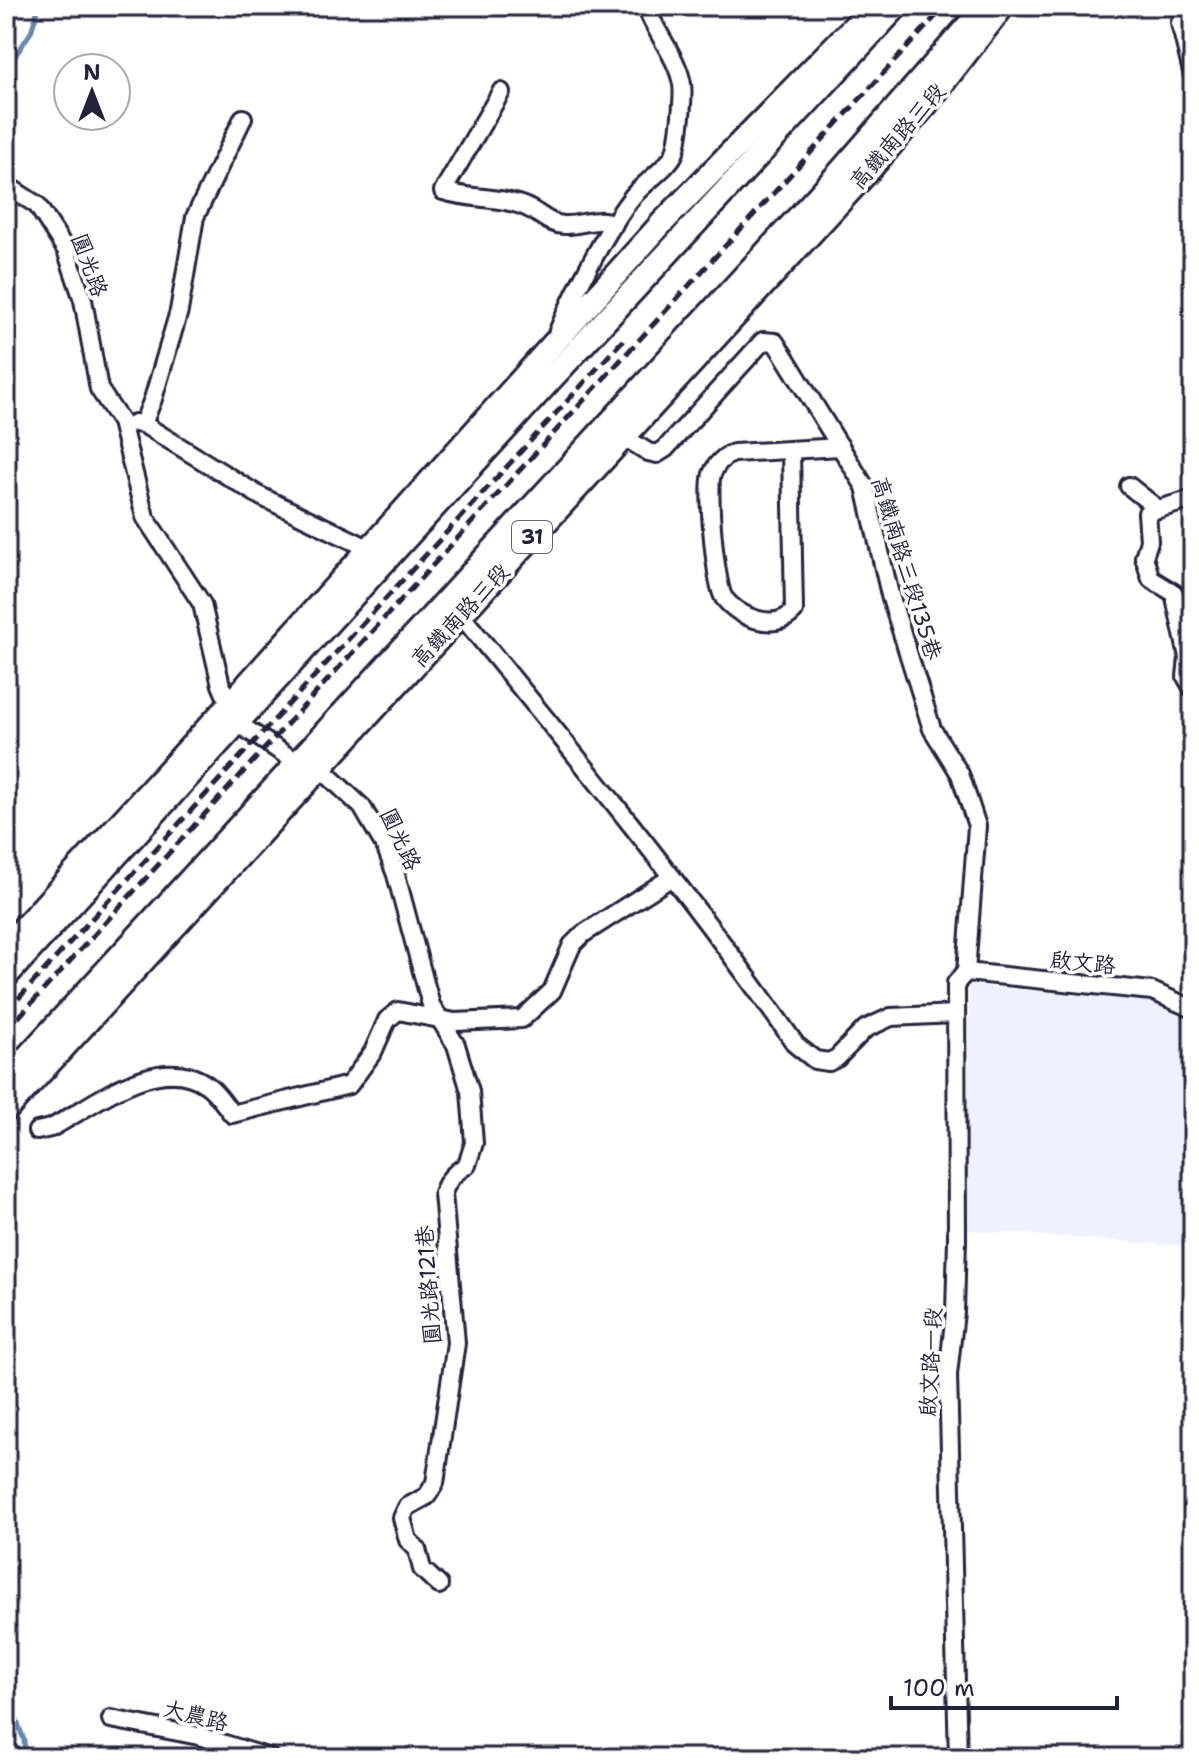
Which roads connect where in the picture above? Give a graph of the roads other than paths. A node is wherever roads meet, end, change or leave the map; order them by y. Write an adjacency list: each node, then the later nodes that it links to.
1 (646, 6): 13 (street)
2 (874, 6): 14 (main road)
3 (897, 6): 15 (main road)
4 (986, 6): 22 (main road, 高鐵南路三段 / 31)
5 (1003, 6): 18 (main road, 高鐵南路三段 / 31)
6 (1176, 6): 9 (street)
7 (1184, 6): 8 (main road)
8 (1193, 40)
9 (1193, 76)
10 (501, 92): 13 (street)
11 (243, 118): 17 (street)
12 (6, 185): 16 (street, 圓光路)
13 (614, 224): 14 (street)
14 (552, 348): 19 (main road)
15 (550, 380): 19 (main road); 29 (main road)
16 (121, 422): 17 (street); 29 (street, 圓光路)
17 (143, 424): 26 (street)
18 (624, 437): 20 (street, 高鐵南路三段135巷); 22 (main road); 27 (main road, 高鐵南路三段 / 31)
19 (467, 442): 26 (main road)
20 (841, 447): 21 (street); 34 (street, 高鐵南路三段135巷)
21 (791, 451): 21 (street)
22 (557, 481): 30 (main road, 高鐵南路三段 / 31)
23 (1129, 486): 25 (street)
24 (1193, 499): 25 (street)
25 (1158, 509): 28 (street)
26 (370, 549): 29 (main road)
27 (460, 614): 30 (main road, 高鐵南路三段 / 31); 31 (street)
28 (1193, 689)
29 (233, 714): 30 (street, 圓光路); 32 (main road)
30 (309, 765): 38 (street, 圓光路); 39 (main road, 高鐵南路三段 / 31)
31 (672, 877): 37 (street); 38 (street)
32 (44, 919): 33 (main road); 35 (main road)
33 (6, 947)
34 (966, 972): 36 (street, 啟文路); 37 (street, 啟文路一段)
35 (6, 976)
36 (1193, 1009)
37 (956, 1014): 46 (street, 啟文路一段)
38 (441, 1018): 42 (street); 43 (street, 圓光路121巷)
39 (45, 1052): 40 (main road, 高鐵南路三段 / 31); 41 (main road, 高鐵南路三段 / 31)
40 (6, 1080)
41 (6, 1110)
42 (37, 1131)
43 (439, 1585)
44 (111, 1719): 45 (street, 大農路)
45 (270, 1758)
46 (958, 1758)

